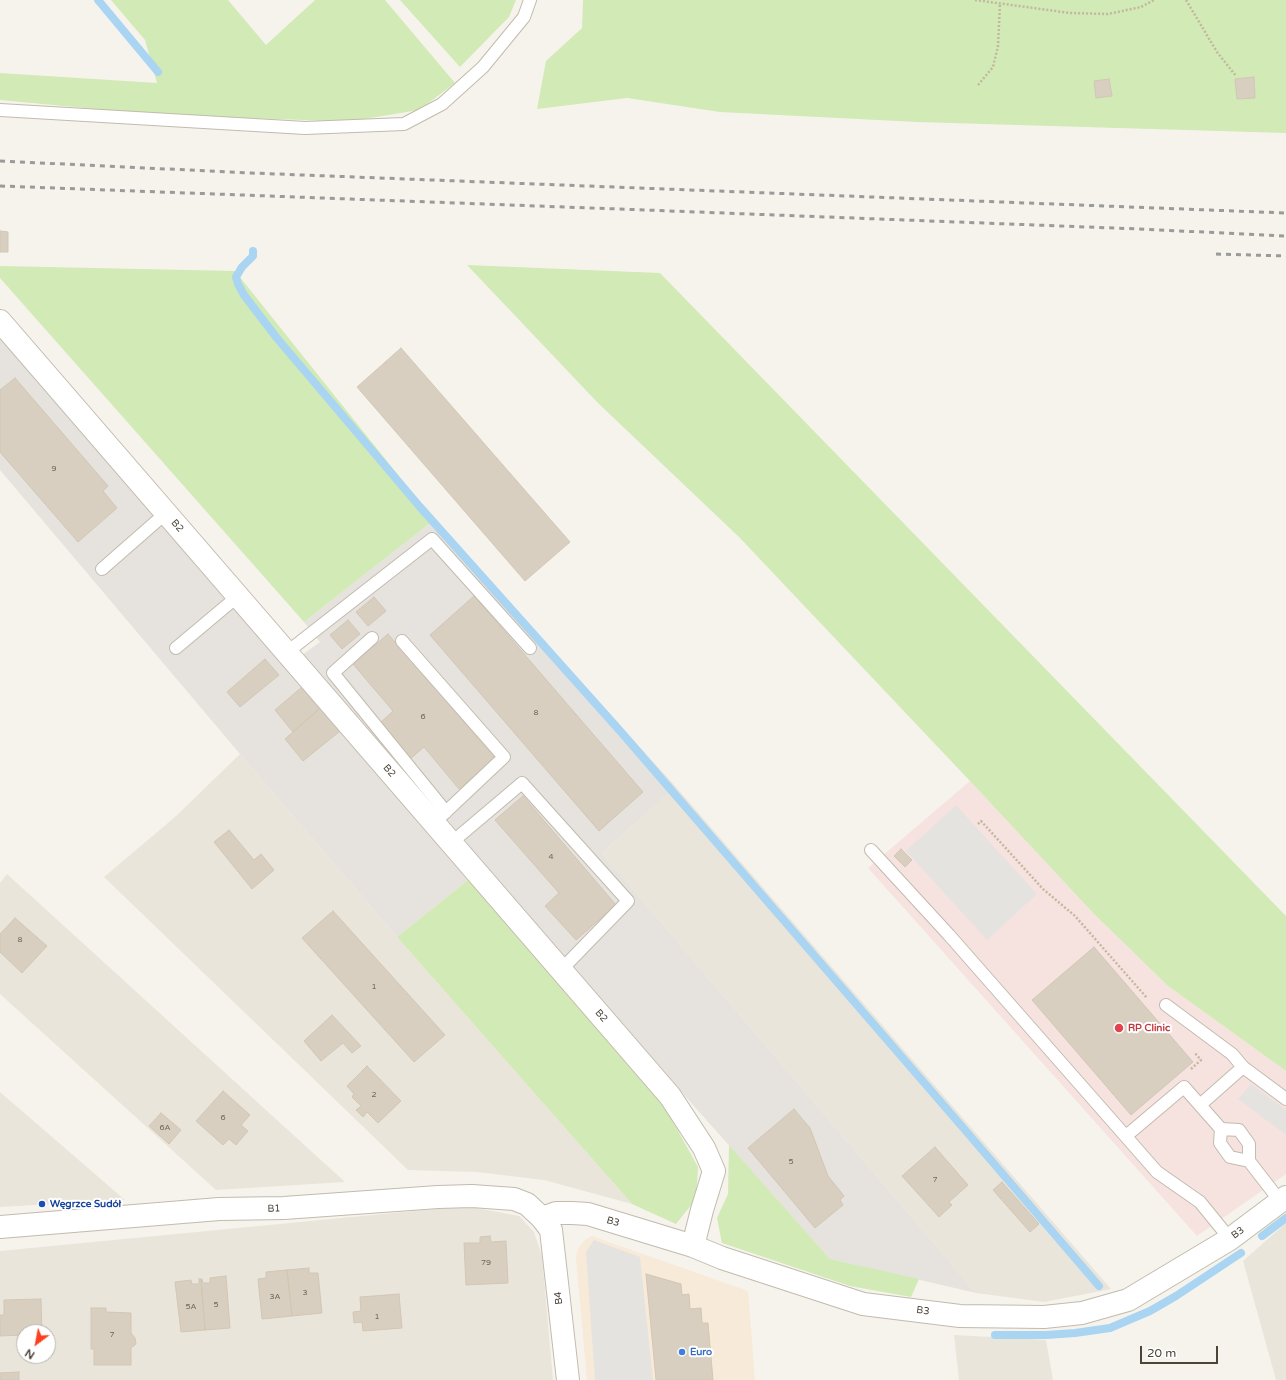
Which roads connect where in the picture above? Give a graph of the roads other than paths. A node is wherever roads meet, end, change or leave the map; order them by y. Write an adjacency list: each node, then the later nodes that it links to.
1 (530, 0): 2 (lane)
2 (0, 110)
3 (2, 327): 4 (street, B2)
4 (166, 513): 5 (lane); 6 (street, B2)
5 (102, 569)
6 (238, 596): 9 (lane); 11 (street, B2)
7 (372, 638): 12 (lane)
8 (402, 641): 12 (lane)
9 (176, 648)
10 (530, 648): 11 (lane)
11 (286, 653): 12 (street, B2)
12 (440, 817): 13 (street, B2)
13 (452, 844): 15 (street, B2); 15 (lane)
14 (871, 850): 21 (lane)
15 (561, 970): 27 (street, B2)
16 (1166, 1004): 17 (lane)
17 (1243, 1067): 18 (lane); 19 (lane)
18 (1286, 1099)
19 (1200, 1105): 20 (lane); 21 (lane)
20 (1221, 1129): 22 (lane); 22 (lane)
21 (1126, 1136): 26 (lane)
22 (1249, 1161): 23 (lane)
23 (1283, 1199): 26 (street, B3)
24 (542, 1218): 25 (street, B1); 27 (street, B3); 28 (street, B4)
25 (0, 1227)
26 (1230, 1239): 27 (street, B3)
27 (693, 1246)
28 (568, 1380)

